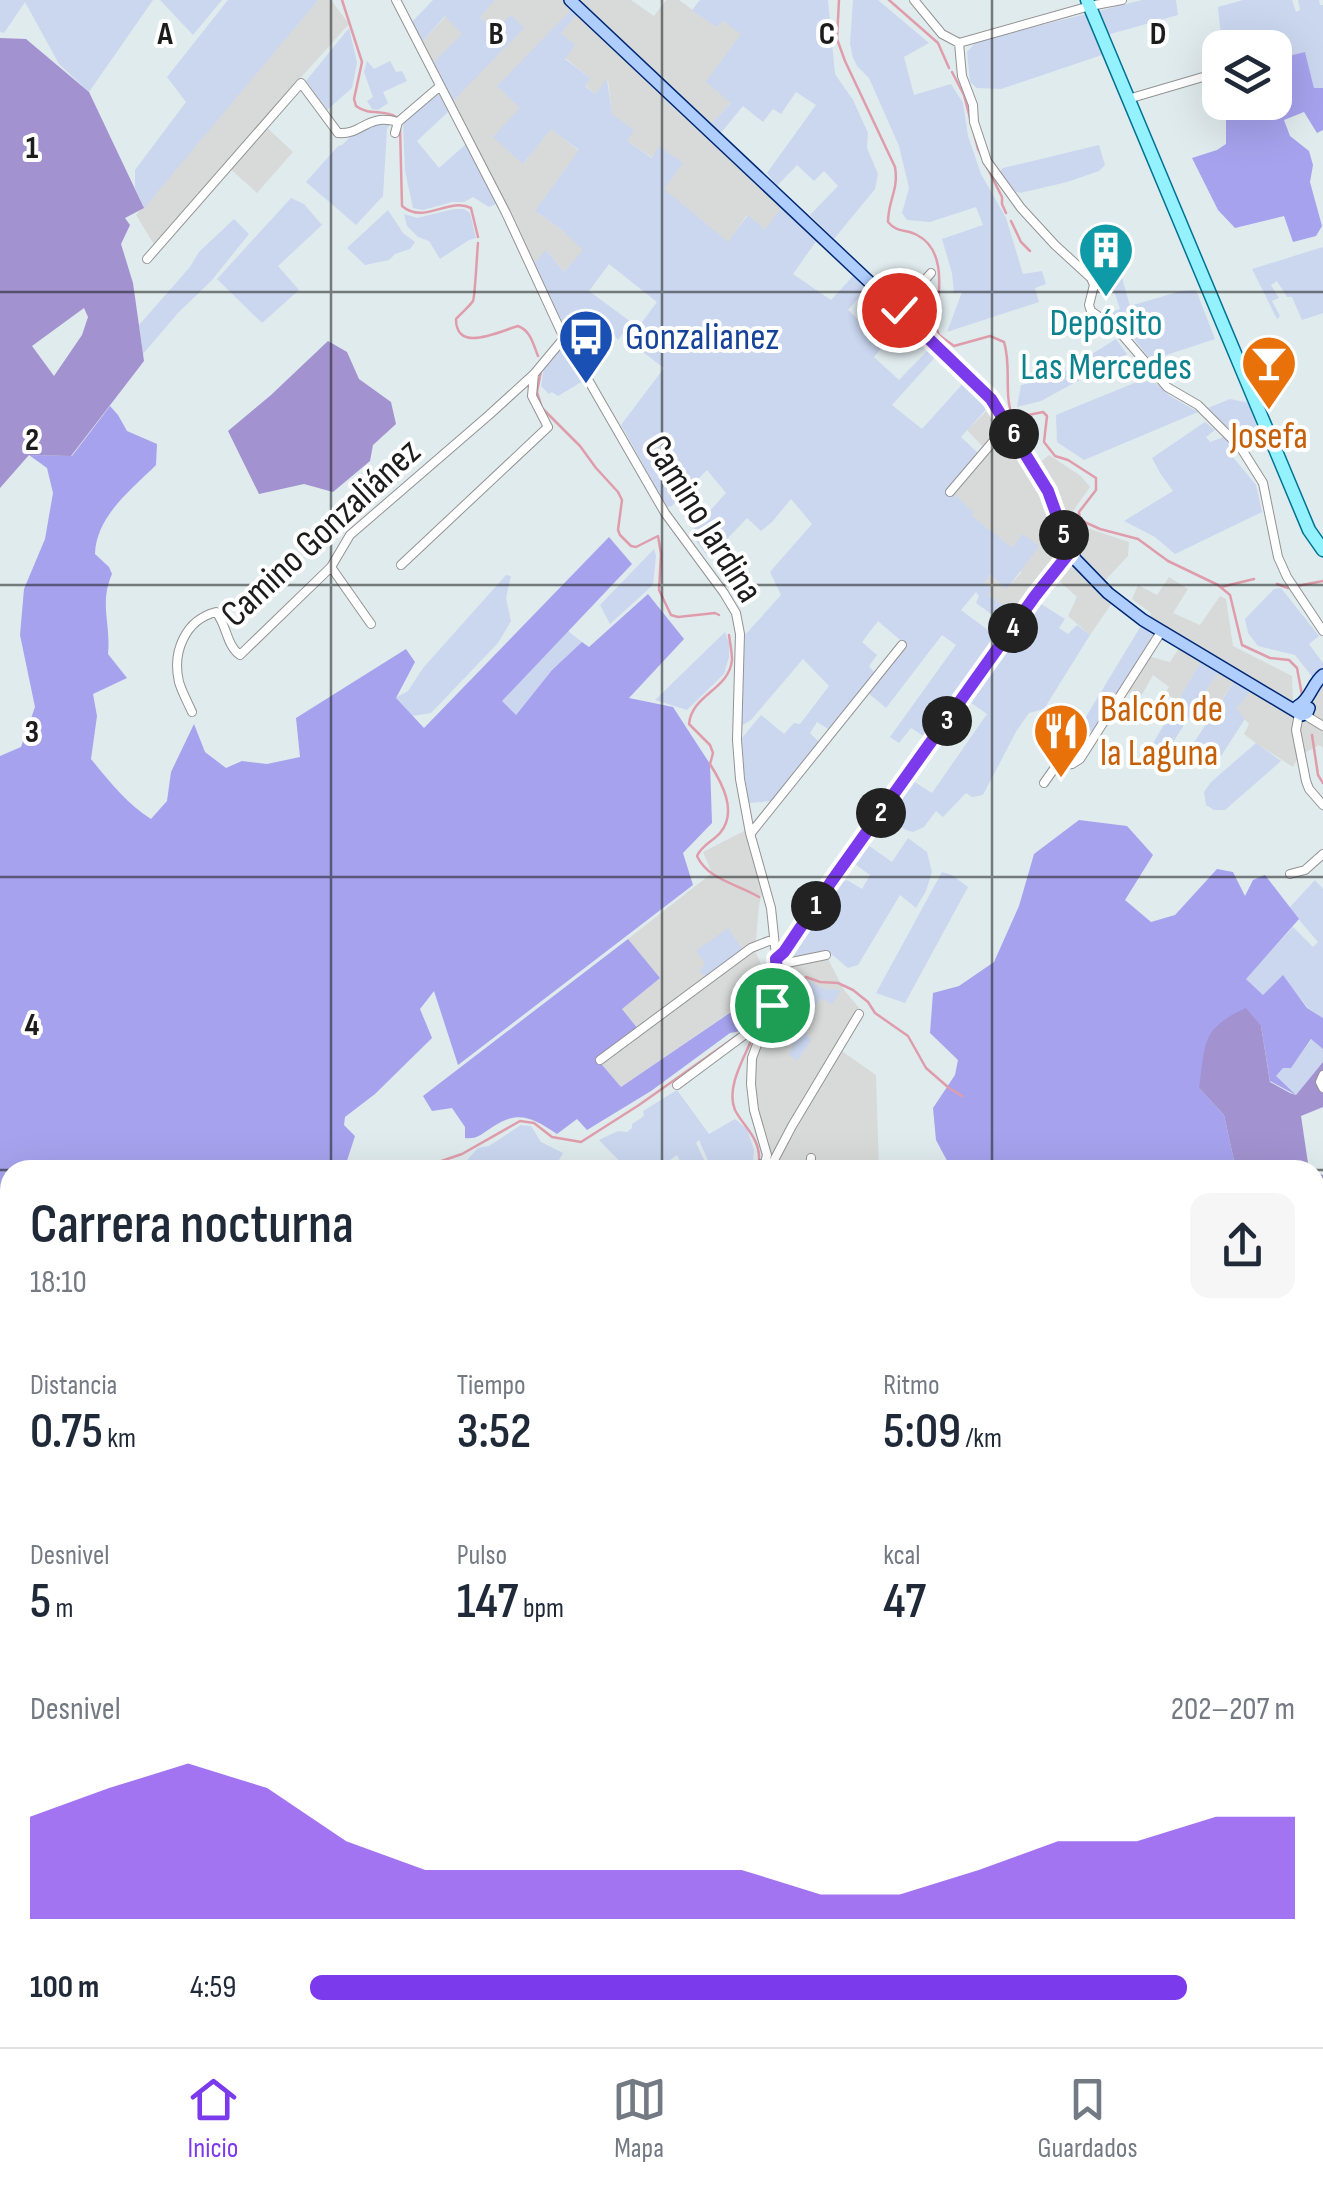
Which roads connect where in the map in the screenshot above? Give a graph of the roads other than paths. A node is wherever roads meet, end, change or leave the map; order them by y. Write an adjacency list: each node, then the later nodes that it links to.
1 (396, 0): 8 (street, Camino Jardina)
2 (570, 0): 14 (main road)
3 (914, 0): 6 (street)
4 (1122, 0): 5 (street)
5 (1088, 3): 6 (street); 9 (main road)
6 (959, 43): 24 (street)
7 (1202, 77): 9 (street)
8 (439, 87): 10 (street); 15 (street, Camino Jardina)
9 (1128, 98): 19 (main road)
10 (398, 122): 11 (street); 12 (street)
11 (396, 133)
12 (147, 259)
13 (930, 273): 14 (street)
14 (899, 310): 17 (main road)
15 (564, 338): 16 (street, Camino Gonzaliánez); 33 (street, Camino Jardina)
16 (534, 374): 21 (street); 22 (street, Camino Gonzaliánez)
17 (1008, 424): 18 (street); 20 (main road)
18 (950, 492)
19 (1323, 550)
20 (1070, 552): 25 (main road); 38 (street)
21 (401, 565)
22 (331, 566): 23 (street); 29 (street, Camino Gonzaliánez)
23 (371, 624)
24 (1323, 631)
25 (1161, 632): 28 (main road); 31 (street)
26 (902, 645): 33 (street)
27 (1323, 675): 28 (main road)
28 (1303, 710): 30 (street); 32 (street)
29 (192, 712)
30 (1323, 726)
31 (1044, 783)
32 (1323, 805)
33 (750, 833): 36 (street, Camino Jardina)
34 (1323, 854): 35 (street)
35 (1290, 874)
36 (774, 939): 38 (street, Camino Jardina); 41 (street)
37 (826, 955): 38 (street)
38 (777, 962): 40 (street, Camino Jardina)
39 (860, 1014): 46 (street)
40 (762, 1030): 43 (street); 45 (street, Camino Jardina)
41 (600, 1060)
42 (1323, 1075): 44 (street)
43 (677, 1085)
44 (1323, 1088)
45 (766, 1160)
46 (774, 1160)

